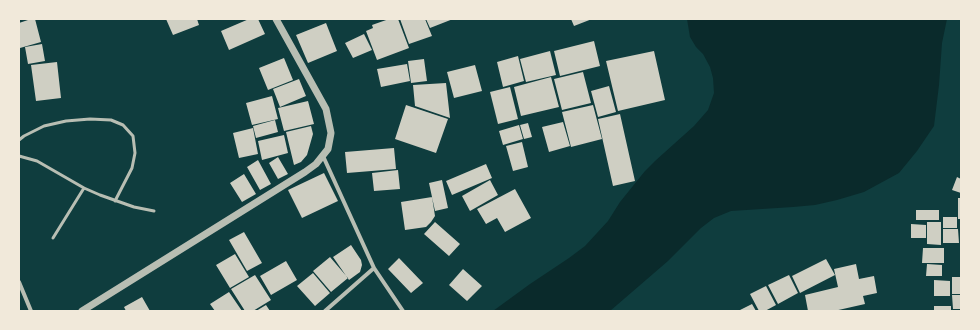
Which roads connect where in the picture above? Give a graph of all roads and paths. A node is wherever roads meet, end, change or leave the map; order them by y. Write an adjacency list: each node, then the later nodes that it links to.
1 (276, 19): 4 (street)
2 (19, 140): 6 (lane)
3 (19, 156): 5 (lane)
4 (323, 156): 9 (street); 12 (street)
5 (84, 188): 6 (lane); 8 (lane)
6 (115, 201): 7 (lane)
7 (154, 211)
8 (53, 238)
9 (374, 268): 13 (street); 14 (street)
10 (19, 282): 11 (street)
11 (31, 311)
12 (82, 311)
13 (325, 311)
14 (404, 311)

